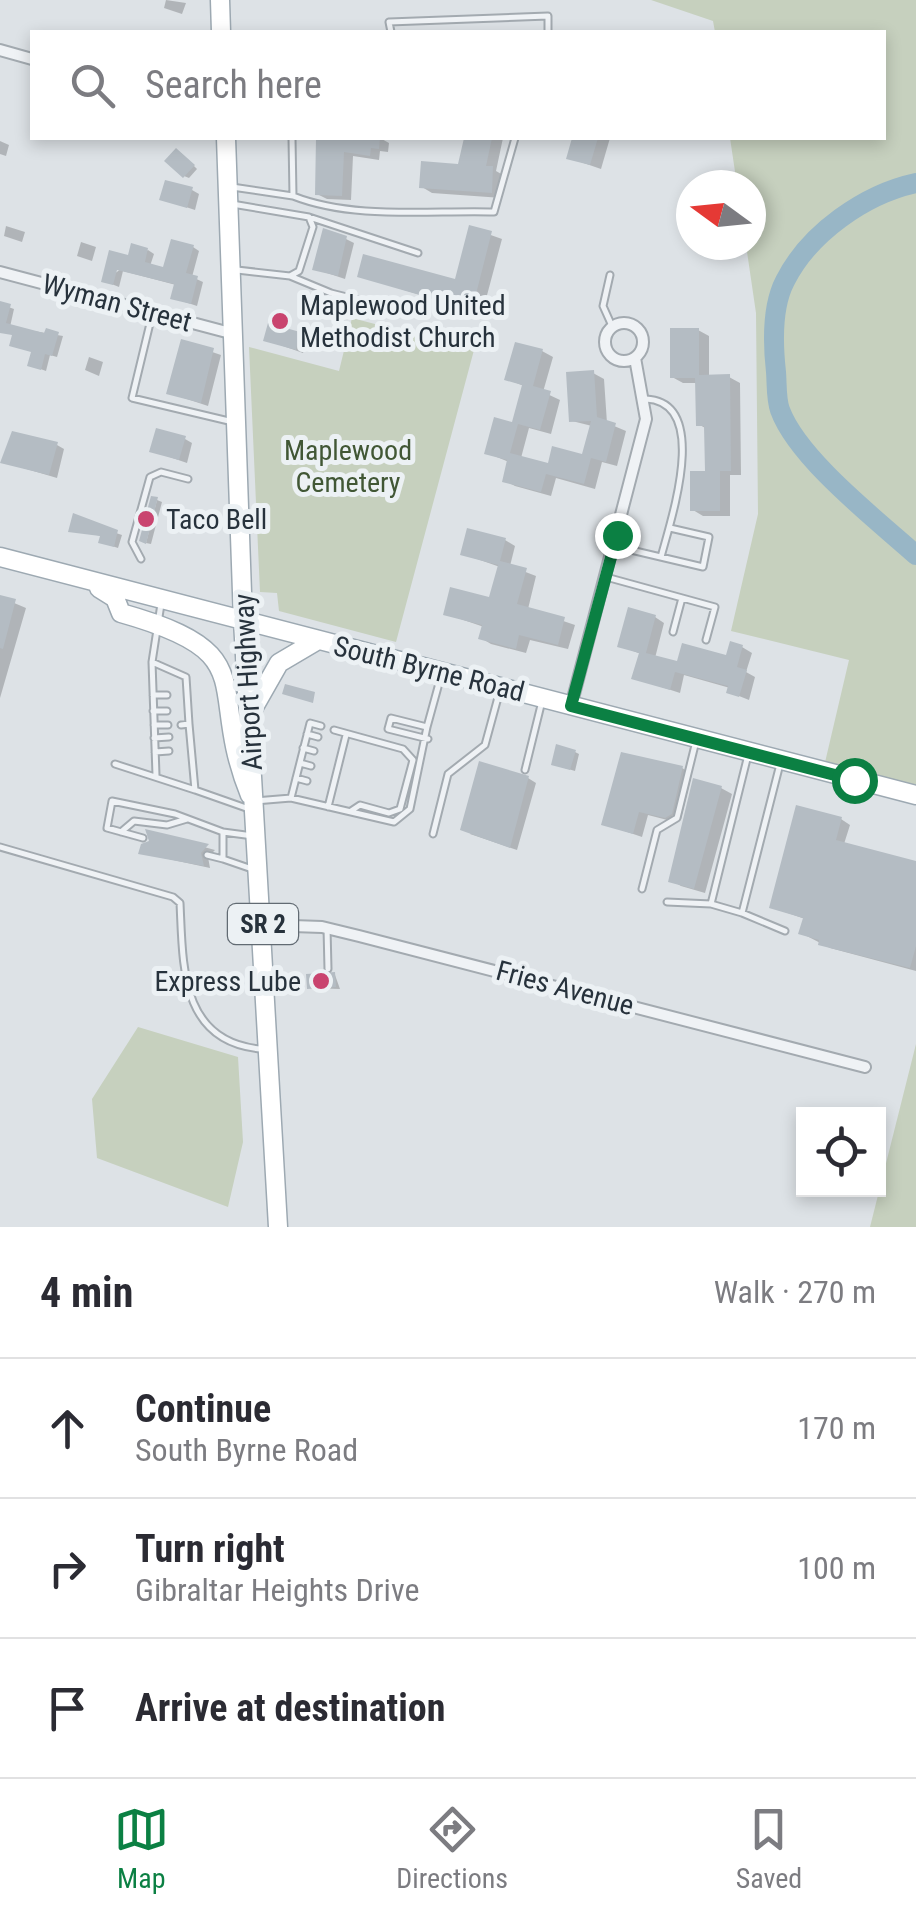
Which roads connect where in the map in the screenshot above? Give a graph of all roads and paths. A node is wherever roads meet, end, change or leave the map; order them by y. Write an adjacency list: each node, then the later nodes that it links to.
1 (220, 0): 2 (main road)
2 (222, 30)
3 (391, 30): 4 (lane)
4 (548, 30)
5 (0, 50): 6 (street)
6 (30, 58)
7 (226, 140): 10 (main road, Airport Highway / SR 2)
8 (292, 140): 11 (lane)
9 (514, 140): 11 (lane)
10 (228, 195): 11 (lane); 12 (lane); 14 (main road, Airport Highway / SR 2)
11 (293, 196)
12 (308, 217): 13 (lane); 17 (lane)
13 (418, 253)
14 (232, 269): 17 (lane); 21 (main road, Airport Highway / SR 2)
15 (0, 272): 18 (street, Wyman Street)
16 (610, 275): 20 (lane)
17 (290, 276): 19 (lane)
18 (153, 312): 21 (street, Wyman Street); 24 (lane)
19 (407, 312)
20 (612, 326): 22 (street); 22 (street)
21 (234, 334): 24 (main road, Airport Highway / SR 2)
22 (635, 358): 23 (street)
23 (646, 400): 26 (lane); 27 (street)
24 (237, 423): 35 (main road, Airport Highway / SR 2)
25 (188, 479): 30 (lane)
26 (668, 528): 29 (lane); 29 (lane)
27 (614, 546): 29 (lane); 31 (street)
28 (0, 557): 32 (main road, South Byrne Road)
29 (661, 557)
30 (141, 560)
31 (606, 578): 33 (lane); 46 (street)
32 (86, 580): 34 (main road, South Byrne Road); 36 (main road)
33 (682, 598): 37 (lane); 39 (lane)
34 (162, 600): 35 (main road, South Byrne Road); 36 (lane)
35 (244, 621): 38 (main road, South Byrne Road); 49 (main road, Airport Highway / SR 2)
36 (156, 622): 40 (lane); 90 (main road)
37 (673, 632)
38 (318, 640): 41 (main road, South Byrne Road); 49 (main road)
39 (706, 640)
40 (152, 662): 43 (lane); 68 (lane)
41 (442, 672): 42 (main road, South Byrne Road); 53 (lane)
42 (500, 688): 45 (main road, South Byrne Road); 96 (lane)
43 (153, 696): 44 (lane); 48 (lane)
44 (167, 696)
45 (543, 698): 46 (main road, South Byrne Road); 80 (lane)
46 (571, 706): 61 (main road, South Byrne Road)
47 (167, 710): 48 (lane)
48 (153, 711): 50 (lane)
49 (250, 714): 90 (main road, Airport Highway / SR 2)
50 (154, 725): 51 (lane); 60 (lane)
51 (168, 725)
52 (320, 726): 56 (lane)
53 (427, 727): 54 (lane); 62 (lane)
54 (388, 729): 62 (lane); 65 (lane)
55 (334, 730): 57 (lane)
56 (307, 734): 59 (lane); 66 (lane)
57 (346, 735): 64 (lane); 65 (lane)
58 (169, 737): 60 (lane)
59 (318, 737)
60 (154, 738): 70 (lane)
61 (697, 738): 72 (main road, South Byrne Road); 103 (lane)
62 (428, 739): 92 (lane)
63 (332, 740): 64 (lane)
64 (344, 744): 74 (lane)
65 (385, 745): 92 (lane)
66 (304, 748): 69 (lane); 76 (lane)
67 (182, 751): 68 (lane)
68 (190, 751): 87 (lane)
69 (314, 751)
70 (155, 752): 71 (lane); 82 (lane)
71 (169, 752)
72 (749, 752): 75 (main road, South Byrne Road); 105 (lane)
73 (328, 755): 74 (lane)
74 (340, 758): 81 (lane)
75 (781, 760): 88 (main road, South Byrne Road); 106 (lane)
76 (300, 763): 78 (lane); 83 (lane)
77 (114, 764): 82 (lane)
78 (311, 766)
79 (324, 769): 81 (lane)
80 (526, 770)
81 (337, 773): 86 (lane)
82 (156, 775): 87 (lane)
83 (296, 778): 84 (lane); 89 (lane)
84 (307, 780)
85 (320, 784): 86 (lane)
86 (333, 787): 91 (lane)
87 (194, 790): 90 (lane)
88 (916, 795)
89 (290, 798): 90 (lane); 91 (lane)
90 (255, 806): 97 (main road, Airport Highway / SR 2)
91 (328, 807): 92 (lane)
92 (348, 812)
93 (187, 818): 94 (lane); 94 (lane); 95 (lane)
94 (121, 832): 98 (lane)
95 (223, 832): 97 (lane); 101 (lane)
96 (433, 834)
97 (258, 837): 102 (main road, Airport Highway / SR 2)
98 (143, 838)
99 (0, 847): 111 (lane)
100 (206, 854): 101 (lane)
101 (222, 859): 102 (lane)
102 (260, 871): 107 (main road, Airport Highway / SR 2)
103 (642, 890)
104 (667, 902): 105 (lane)
105 (711, 904): 106 (lane)
106 (742, 913): 109 (lane)
107 (263, 925): 108 (street, Fries Avenue); 111 (main road, Airport Highway / SR 2)
108 (327, 928): 110 (lane); 112 (street, Fries Avenue)
109 (784, 931)
110 (328, 969)
111 (269, 1050): 113 (main road, Airport Highway / SR 2)
112 (865, 1067)
113 (278, 1227)

